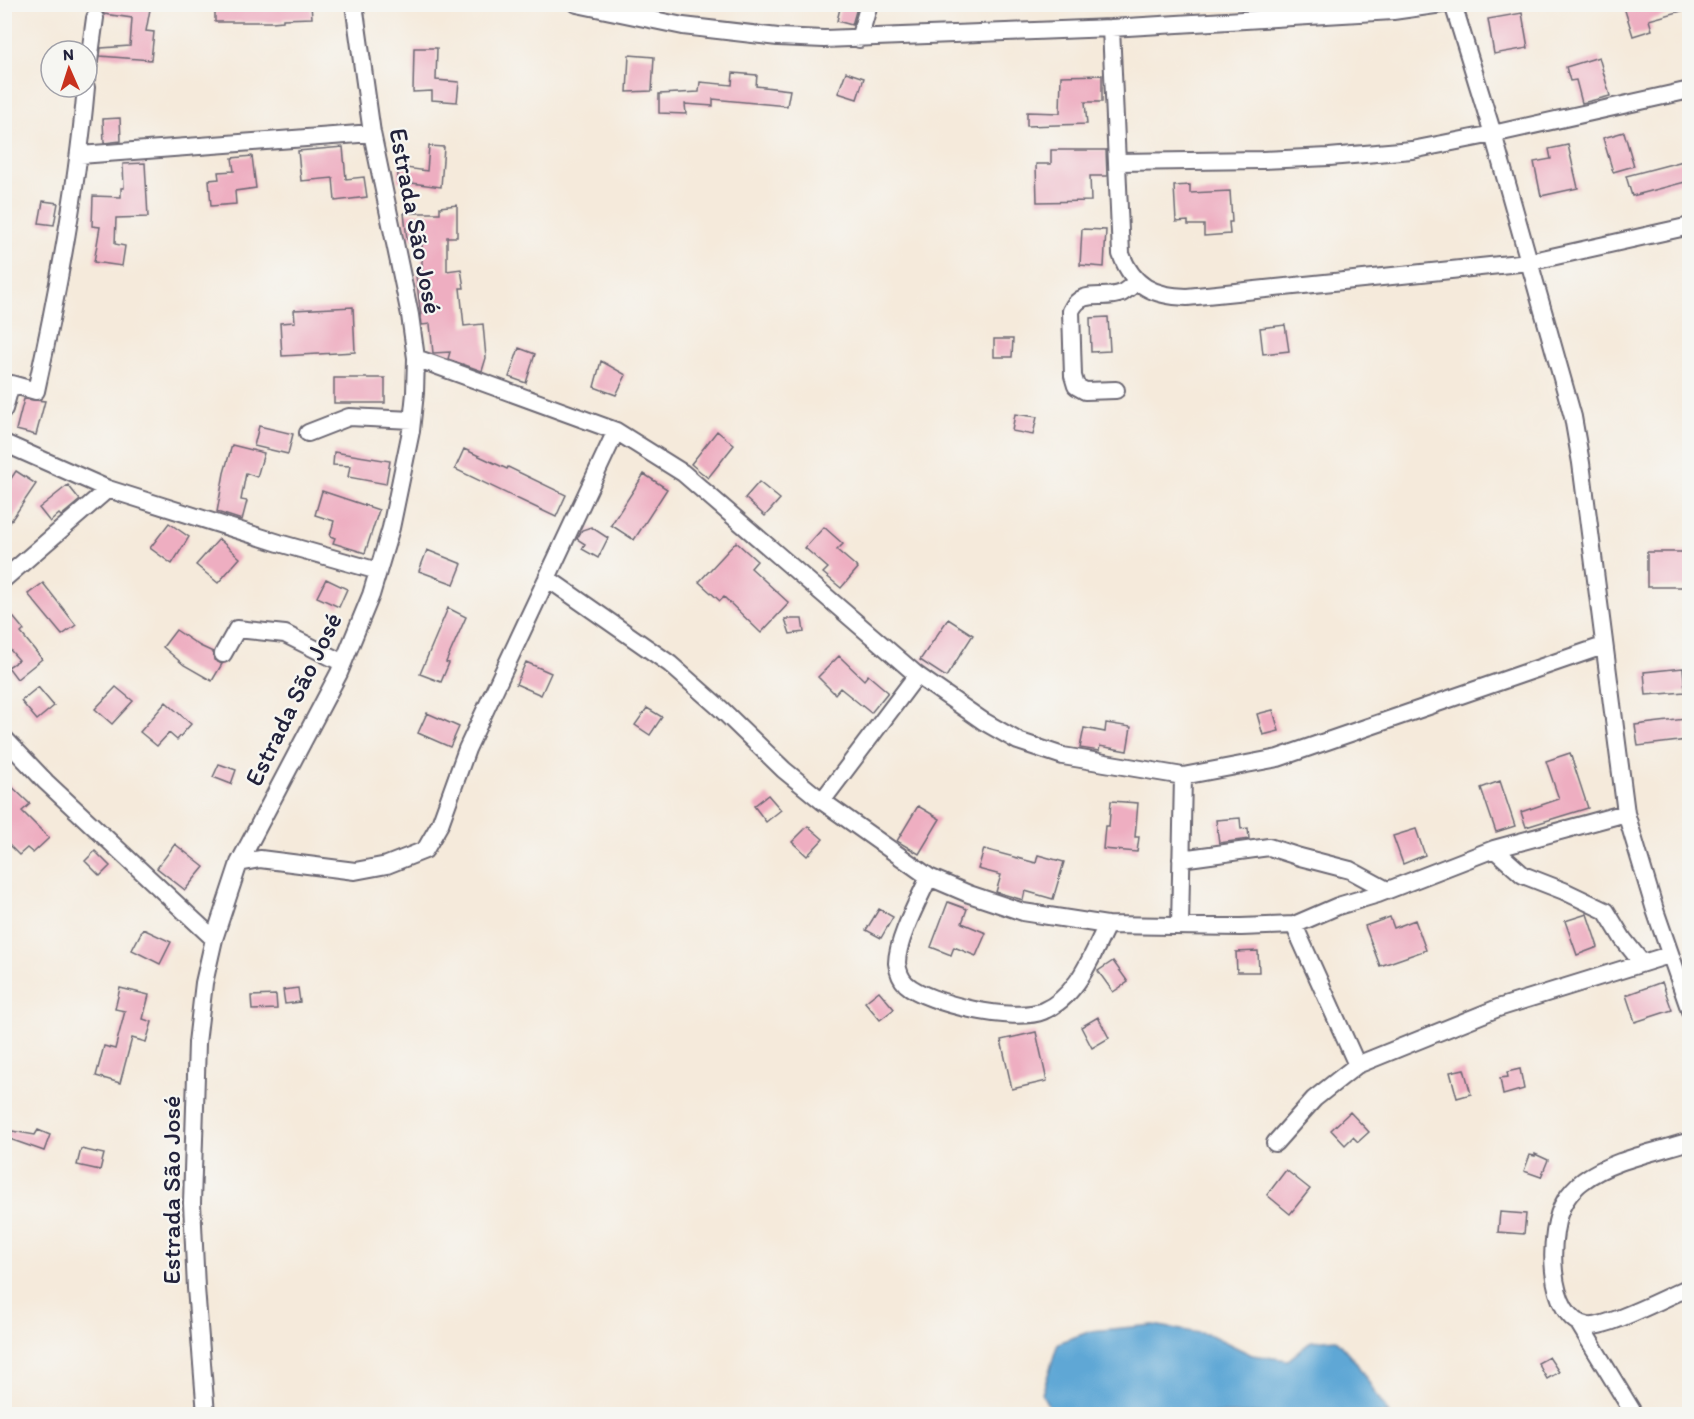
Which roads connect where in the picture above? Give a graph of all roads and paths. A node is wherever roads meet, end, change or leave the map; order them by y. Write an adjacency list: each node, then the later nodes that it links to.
1 (354, 4): 12 (street, Estrada São José)
2 (577, 4): 9 (street)
3 (869, 4): 9 (street)
4 (1442, 4): 7 (street)
5 (1453, 4): 13 (street)
6 (95, 18): 8 (street)
7 (1111, 28): 9 (street); 15 (street)
8 (92, 39)
9 (859, 39)
10 (1689, 90): 13 (street)
11 (85, 99): 14 (street)
12 (372, 133): 14 (street); 19 (street, Estrada São José)
13 (1493, 134): 15 (street); 17 (street)
14 (80, 155): 21 (street)
15 (1118, 162): 18 (street)
16 (1689, 226): 17 (street)
17 (1529, 262): 18 (street); 30 (street)
18 (1137, 281): 20 (street)
19 (416, 358): 22 (street, Estrada São José); 23 (street)
20 (1116, 390)
21 (4, 409)
22 (412, 420): 24 (street); 27 (street, Estrada São José)
23 (616, 431): 28 (street); 33 (street)
24 (308, 433)
25 (4, 443): 26 (street)
26 (108, 489): 27 (street); 29 (street)
27 (378, 571): 32 (street, Estrada São José)
28 (547, 578): 36 (street); 40 (street)
29 (4, 579)
30 (1603, 646): 35 (street); 37 (street)
31 (223, 654): 32 (street)
32 (343, 663): 40 (street, Estrada São José)
33 (917, 675): 35 (street); 36 (street)
34 (4, 738): 46 (street)
35 (1184, 776): 39 (street)
36 (822, 801): 41 (street)
37 (1626, 813): 38 (street); 47 (street)
38 (1494, 849): 42 (street); 48 (street)
39 (1180, 859): 42 (street); 45 (street)
40 (239, 864): 46 (street, Estrada São José)
41 (929, 877): 43 (street); 43 (street)
42 (1387, 890): 44 (street)
43 (1107, 925): 45 (street)
44 (1294, 925): 45 (street); 50 (street)
45 (1180, 926)
46 (214, 939): 55 (street, Estrada São José)
47 (1669, 955): 48 (street); 49 (street)
48 (1642, 963): 50 (street)
49 (1689, 1011)
50 (1357, 1065): 52 (street)
51 (1689, 1141): 54 (street)
52 (1275, 1143)
53 (1689, 1287): 54 (street)
54 (1578, 1322): 56 (street)
55 (206, 1414)
56 (1634, 1414)

